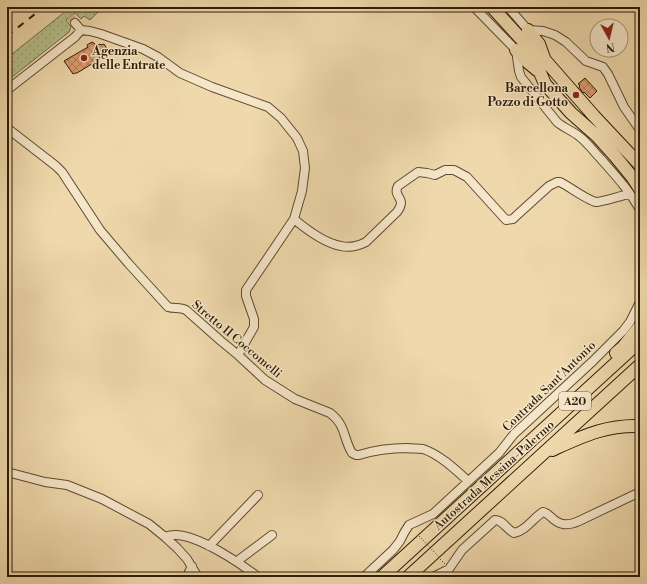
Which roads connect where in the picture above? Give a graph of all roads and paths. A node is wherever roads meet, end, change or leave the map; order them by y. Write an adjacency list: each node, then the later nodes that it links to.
1 (474, 7): 4 (street)
2 (492, 7): 4 (highway)
3 (508, 7): 4 (street)
4 (522, 40): 5 (highway); 6 (highway); 8 (highway); 13 (street); 18 (street)
5 (540, 44): 6 (highway); 7 (highway)
6 (544, 59): 7 (highway); 10 (highway); 11 (highway)
7 (558, 68): 11 (highway)
8 (539, 71): 10 (highway); 14 (highway)
9 (7, 90): 20 (street)
10 (590, 118): 11 (highway); 14 (highway); 17 (highway)
11 (609, 126): 15 (highway); 16 (highway)
12 (7, 128): 24 (street, Stretto II Coccomelli)
13 (640, 130)
14 (597, 136): 18 (highway)
15 (640, 154)
16 (640, 165)
17 (640, 173)
18 (635, 191): 19 (street); 20 (street)
19 (640, 210)
20 (294, 219): 24 (street)
21 (640, 302): 30 (street, Contrada Sant'Antonio)
22 (640, 326): 28 (highway)
23 (640, 341): 28 (highway, Autostrada Messina-Palermo / A20)
24 (238, 355): 30 (street, Stretto II Coccomelli)
25 (640, 365): 27 (highway, Autostrada Messina-Palermo / A20)
26 (640, 426): 27 (highway)
27 (543, 453): 45 (highway, Autostrada Messina-Palermo / A20)
28 (510, 461): 44 (highway, Autostrada Messina-Palermo / A20)
29 (7, 472): 35 (street)
30 (468, 481): 43 (street, Contrada Sant'Antonio)
31 (640, 492): 46 (street)
32 (258, 495): 36 (street)
33 (272, 535): 38 (street)
34 (419, 536): 37 (path, bridge)
35 (165, 537): 36 (street); 39 (street)
36 (209, 546): 38 (street)
37 (439, 558)
38 (238, 562): 42 (street)
39 (192, 566): 40 (street); 41 (street)
40 (188, 577)
41 (198, 577)
42 (258, 577)
43 (364, 577)
44 (382, 577)
45 (408, 577)
46 (433, 577)

